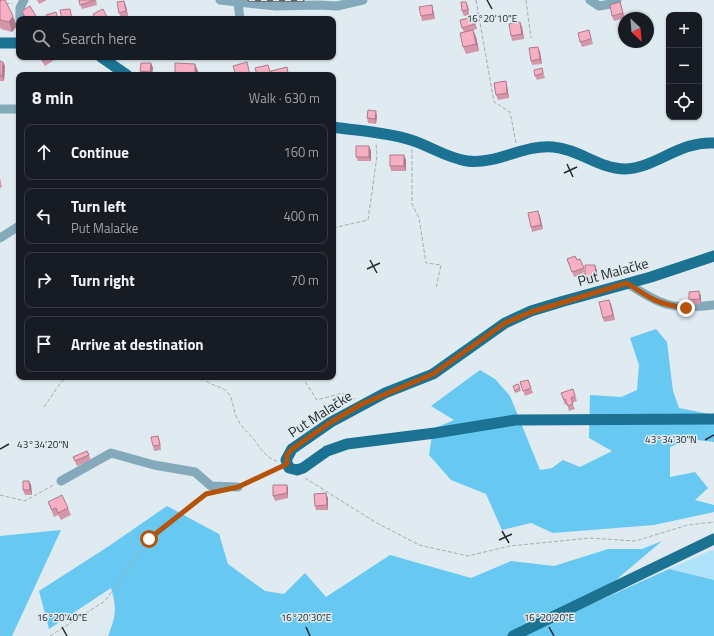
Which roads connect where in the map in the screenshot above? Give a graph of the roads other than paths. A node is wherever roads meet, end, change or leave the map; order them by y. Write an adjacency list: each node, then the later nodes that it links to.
1 (220, 0): 6 (street)
2 (363, 0): 6 (street)
3 (590, 0): 4 (street)
4 (617, 0)
5 (21, 2): 7 (street)
6 (238, 3): 8 (street)
7 (20, 16)
8 (240, 16)
9 (0, 43): 10 (main road)
10 (16, 43)
11 (105, 60): 12 (main road)
12 (123, 72)
13 (0, 109): 14 (street)
14 (16, 109)
15 (336, 127): 16 (main road)
16 (714, 143)
17 (16, 228): 18 (street)
18 (0, 238)
19 (714, 256): 20 (main road, Put Malačke)
20 (627, 283): 21 (street); 22 (main road, Put Malačke)
21 (714, 305)
22 (714, 419)
23 (61, 481): 24 (street)
24 (238, 487)
25 (714, 539): 26 (main road)
26 (513, 636)

